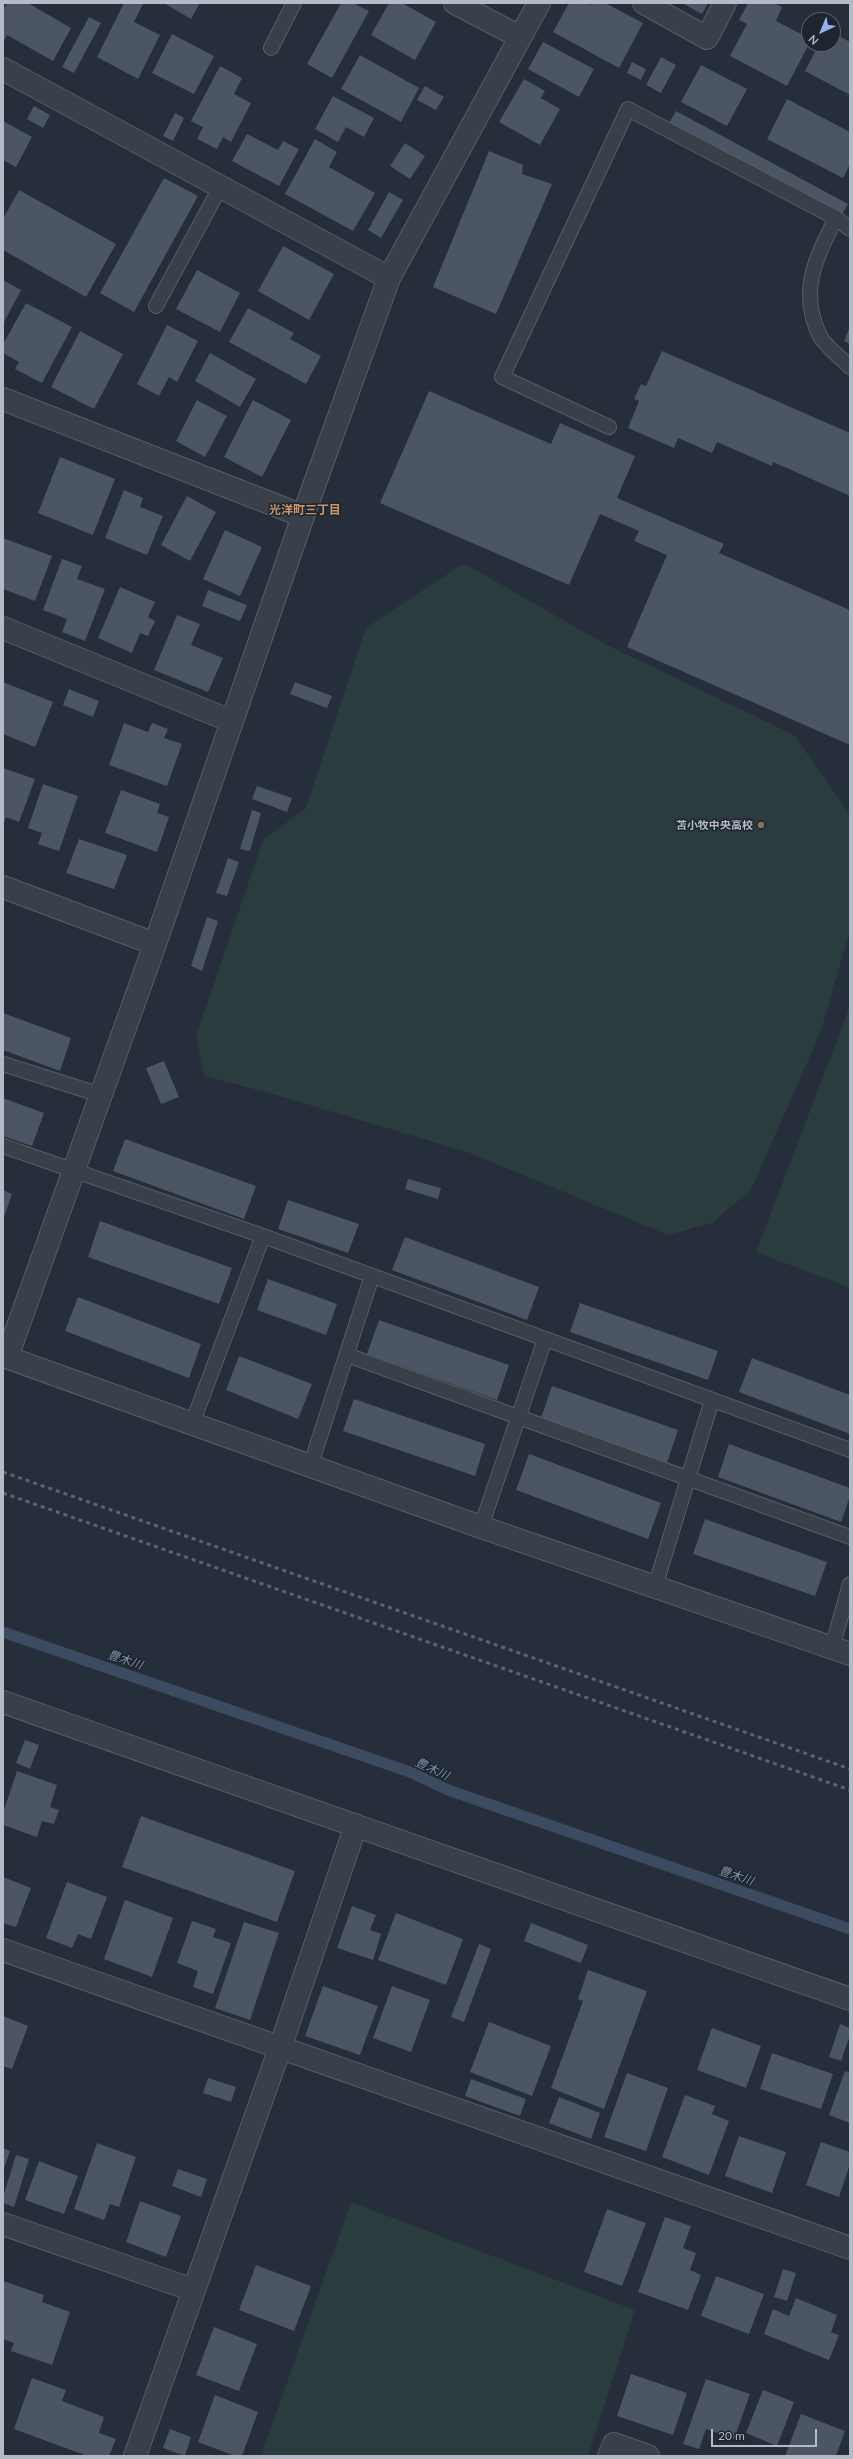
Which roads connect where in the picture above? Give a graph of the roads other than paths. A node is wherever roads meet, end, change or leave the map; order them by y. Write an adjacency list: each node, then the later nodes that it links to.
1 (294, 3): 7 (lane)
2 (455, 3): 6 (street)
3 (539, 3): 6 (street)
4 (644, 3): 5 (street)
5 (726, 3)
6 (520, 37): 12 (street)
7 (271, 48)
8 (3, 68): 9 (street)
9 (221, 186): 12 (street); 13 (lane)
10 (836, 218): 11 (lane); 14 (lane); 16 (lane)
11 (850, 229)
12 (389, 278): 17 (street)
13 (156, 306)
14 (850, 367)
15 (3, 399): 17 (street)
16 (609, 427)
17 (303, 516): 19 (street)
18 (3, 628): 19 (street)
19 (231, 721): 21 (street)
20 (3, 887): 21 (street)
21 (155, 944): 23 (street)
22 (3, 1064): 23 (lane)
23 (101, 1095): 25 (street)
24 (3, 1146): 25 (lane)
25 (74, 1170): 26 (lane); 30 (street)
26 (263, 1236): 27 (lane); 33 (lane)
27 (372, 1276): 28 (lane); 29 (lane)
28 (545, 1339): 31 (lane); 32 (lane)
29 (347, 1355): 32 (lane); 35 (lane)
30 (5, 1356): 33 (street)
31 (712, 1400): 34 (lane); 36 (lane)
32 (519, 1417): 36 (lane); 37 (lane)
33 (192, 1424): 35 (street)
34 (850, 1450)
35 (310, 1467): 37 (street)
36 (688, 1478): 38 (lane); 40 (lane)
37 (481, 1527): 40 (street)
38 (850, 1537)
39 (850, 1584): 41 (lane)
40 (655, 1587): 41 (street)
41 (841, 1651)
42 (3, 1702): 43 (street)
43 (356, 1825): 45 (street); 46 (street)
44 (3, 1950): 46 (street)
45 (850, 1999)
46 (280, 2048): 48 (street); 49 (street)
47 (3, 2224): 49 (street)
48 (850, 2248)
49 (193, 2290): 50 (street)
50 (134, 2456)
51 (610, 2456): 52 (street)
52 (648, 2456)

